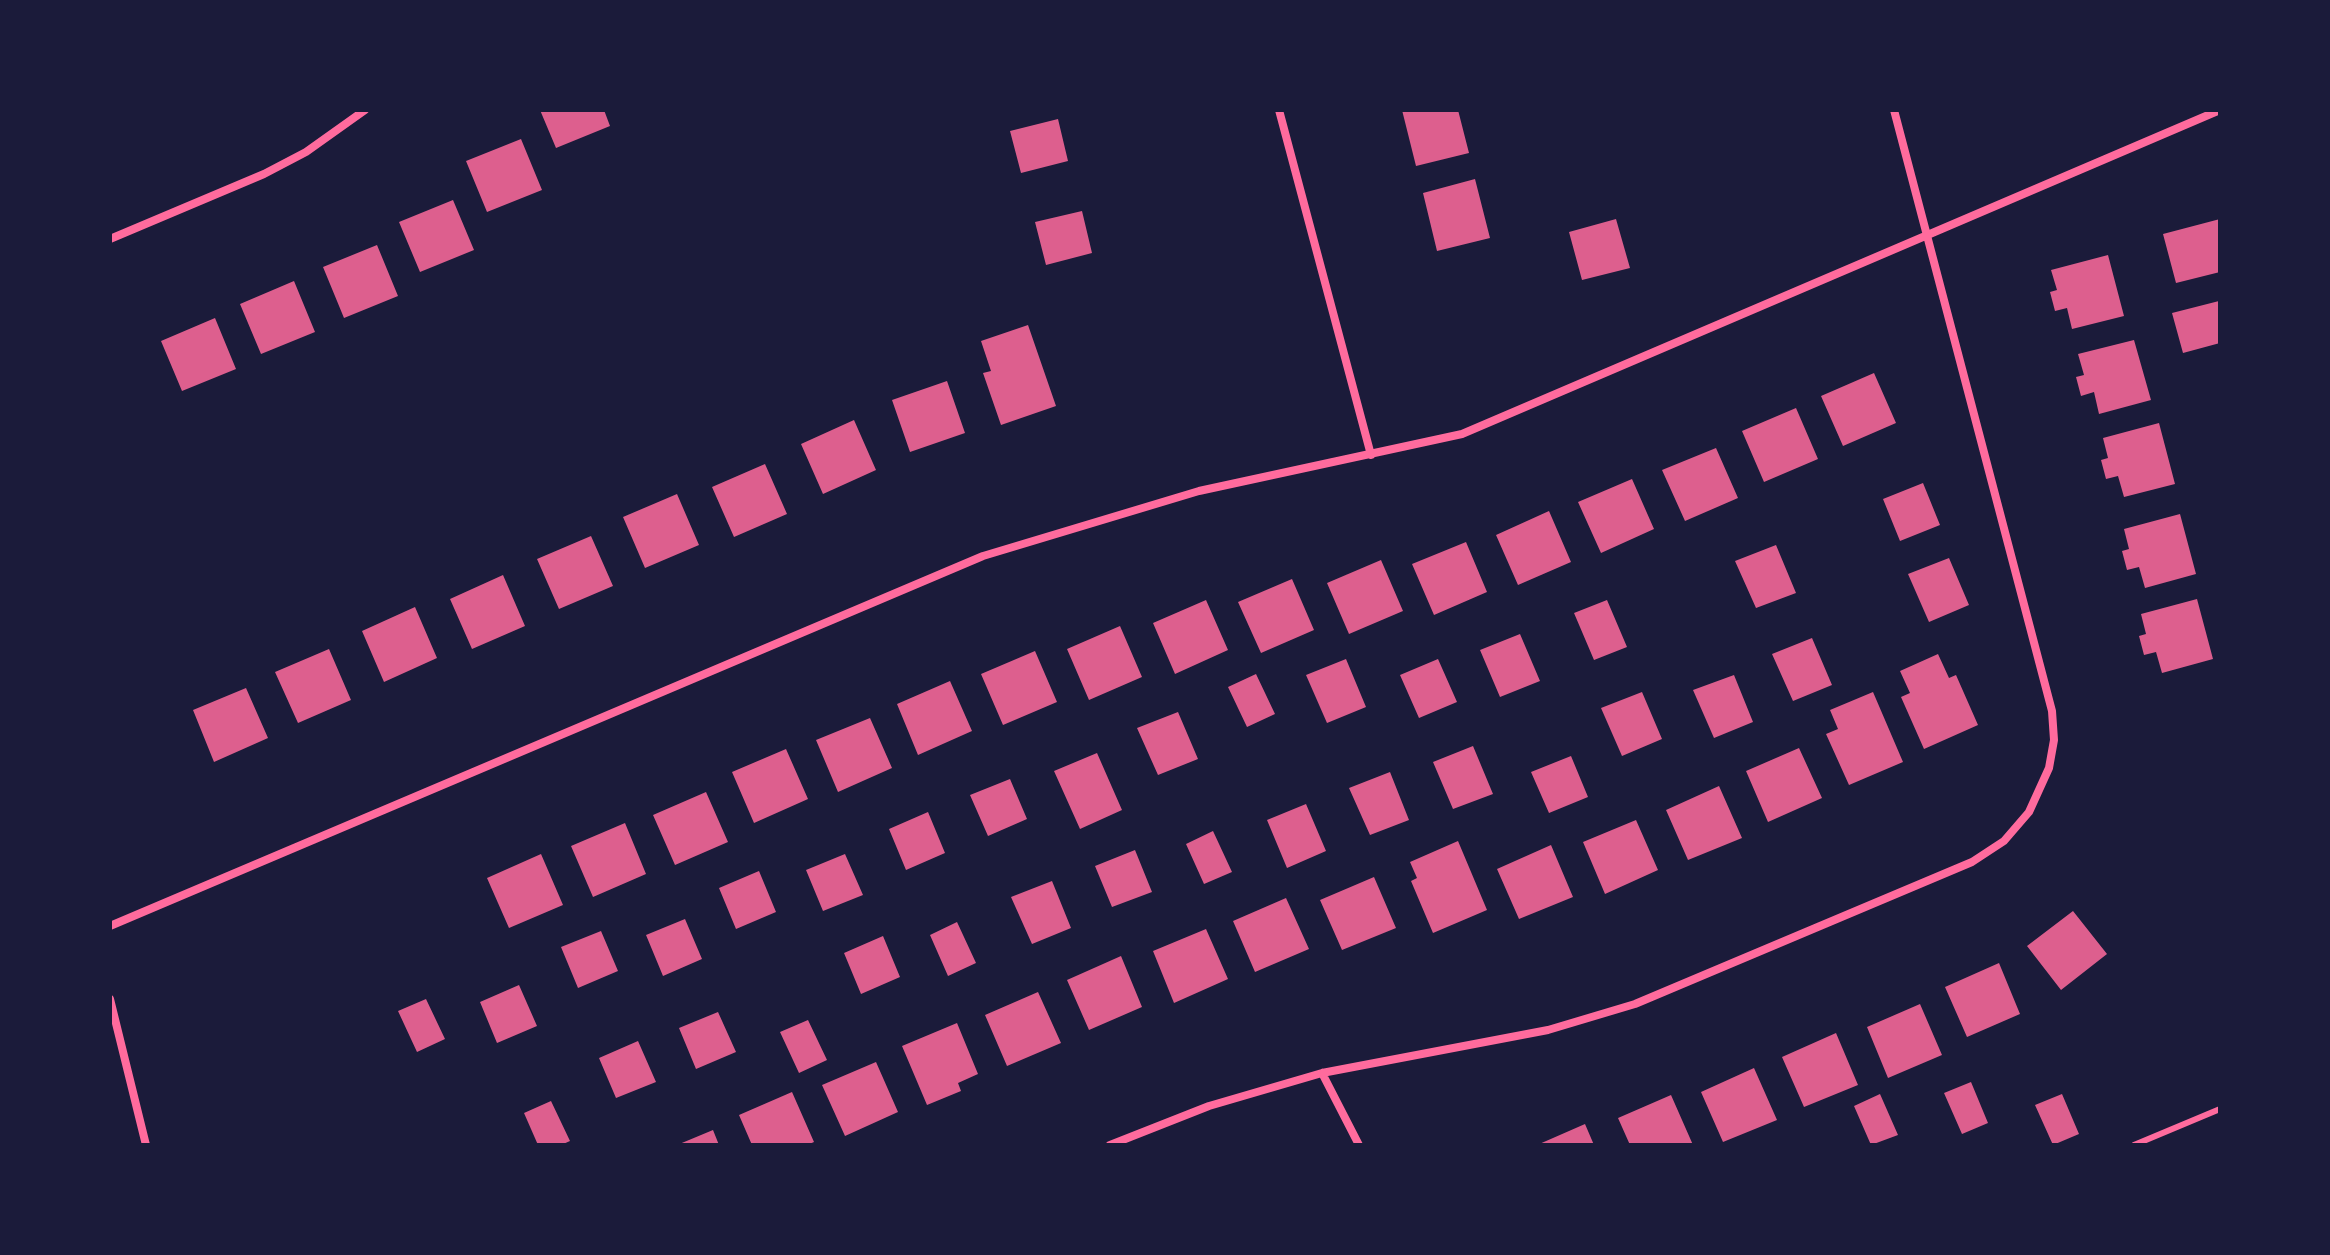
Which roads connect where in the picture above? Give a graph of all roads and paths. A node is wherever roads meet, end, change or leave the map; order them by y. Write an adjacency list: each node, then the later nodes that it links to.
1 (365, 110): 6 (street)
2 (1279, 110): 7 (street)
3 (1894, 110): 5 (street)
4 (2220, 110): 5 (street)
5 (1926, 236): 7 (street); 10 (street)
6 (110, 239)
7 (1371, 455): 8 (street)
8 (110, 926)
9 (110, 999): 12 (street)
10 (1322, 1073): 13 (street); 14 (street)
11 (2220, 1109): 15 (lane)
12 (146, 1145)
13 (1110, 1145)
14 (1359, 1145)
15 (2134, 1145)

